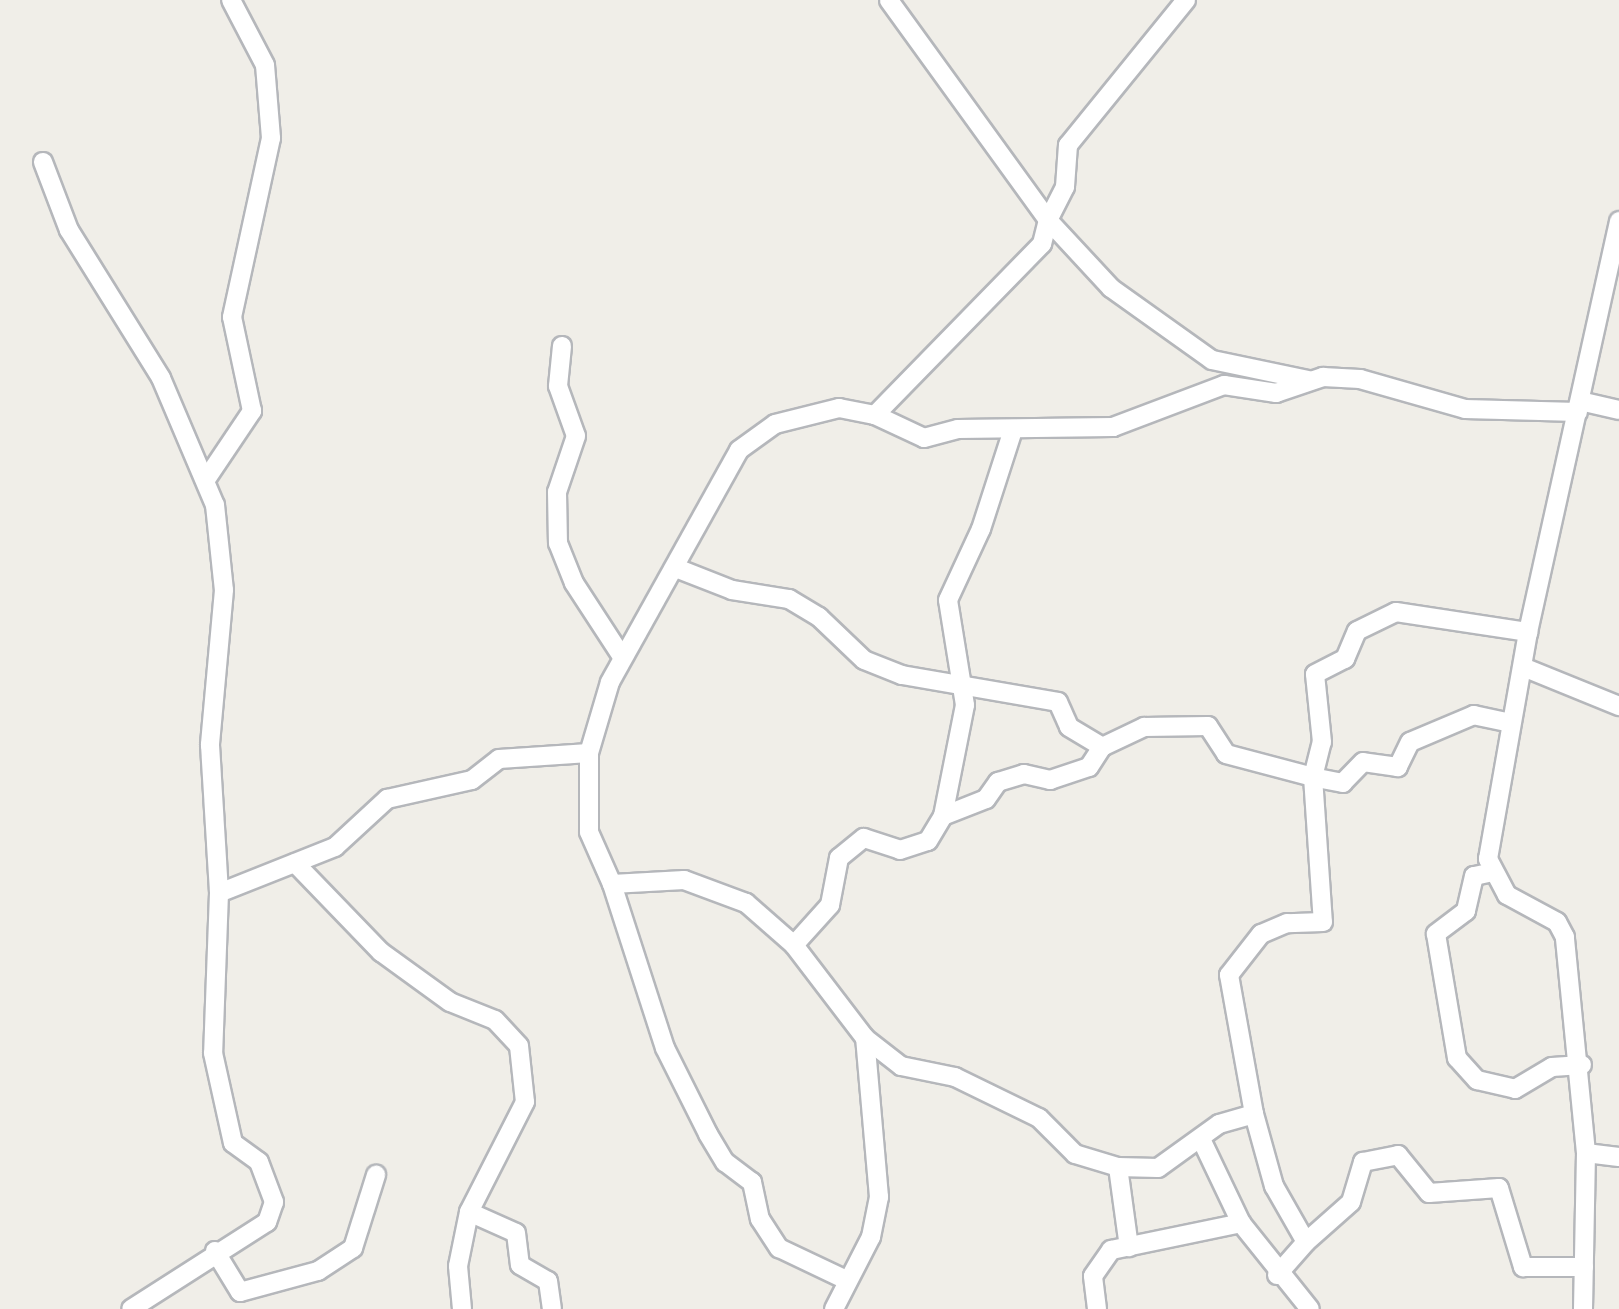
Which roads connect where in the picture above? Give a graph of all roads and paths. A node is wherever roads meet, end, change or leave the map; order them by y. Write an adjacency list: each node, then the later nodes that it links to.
1 (231, 0): 14 (street)
2 (889, 0): 5 (street)
3 (1186, 0): 5 (street)
4 (43, 162): 14 (street)
5 (1048, 220): 9 (street); 12 (street)
6 (1619, 221): 7 (street)
7 (1614, 260): 10 (street)
8 (562, 346): 17 (street)
9 (1308, 380): 10 (street); 13 (street)
10 (1579, 406): 11 (street); 16 (street)
11 (1619, 410)
12 (875, 415): 13 (street); 15 (street)
13 (1012, 433): 19 (street)
14 (207, 478): 29 (street)
15 (676, 568): 17 (street); 19 (street)
16 (1528, 632): 18 (street); 24 (street)
17 (621, 655): 23 (street)
18 (1523, 667): 20 (street); 21 (street)
19 (964, 687): 22 (street); 25 (street)
20 (1619, 706)
21 (1511, 723): 24 (street); 27 (street)
22 (1102, 747): 24 (street); 25 (street)
23 (589, 753): 26 (street); 28 (street)
24 (1313, 777): 33 (street)
25 (943, 816): 30 (street)
26 (295, 863): 29 (street); 39 (street)
27 (1493, 872): 32 (street); 32 (street)
28 (612, 884): 30 (street); 46 (street)
29 (219, 893): 43 (street)
30 (794, 945): 31 (street)
31 (859, 1028): 37 (street); 46 (street)
32 (1582, 1065): 35 (street)
33 (1254, 1114): 34 (street); 41 (street)
34 (1201, 1139): 37 (street); 40 (street)
35 (1586, 1153): 36 (street); 44 (street)
36 (1619, 1157)
37 (1118, 1167): 42 (street)
38 (376, 1175): 43 (street)
39 (469, 1212): 48 (street); 49 (street)
40 (1241, 1223): 42 (street); 45 (street)
41 (1306, 1242): 44 (street); 45 (street)
42 (1129, 1247): 51 (street)
43 (215, 1251): 47 (street)
44 (1584, 1267): 53 (street)
45 (1277, 1275): 52 (street)
46 (844, 1279): 50 (street)
47 (131, 1309)
48 (462, 1309)
49 (552, 1309)
50 (834, 1309)
51 (1097, 1309)
52 (1310, 1309)
53 (1583, 1309)

